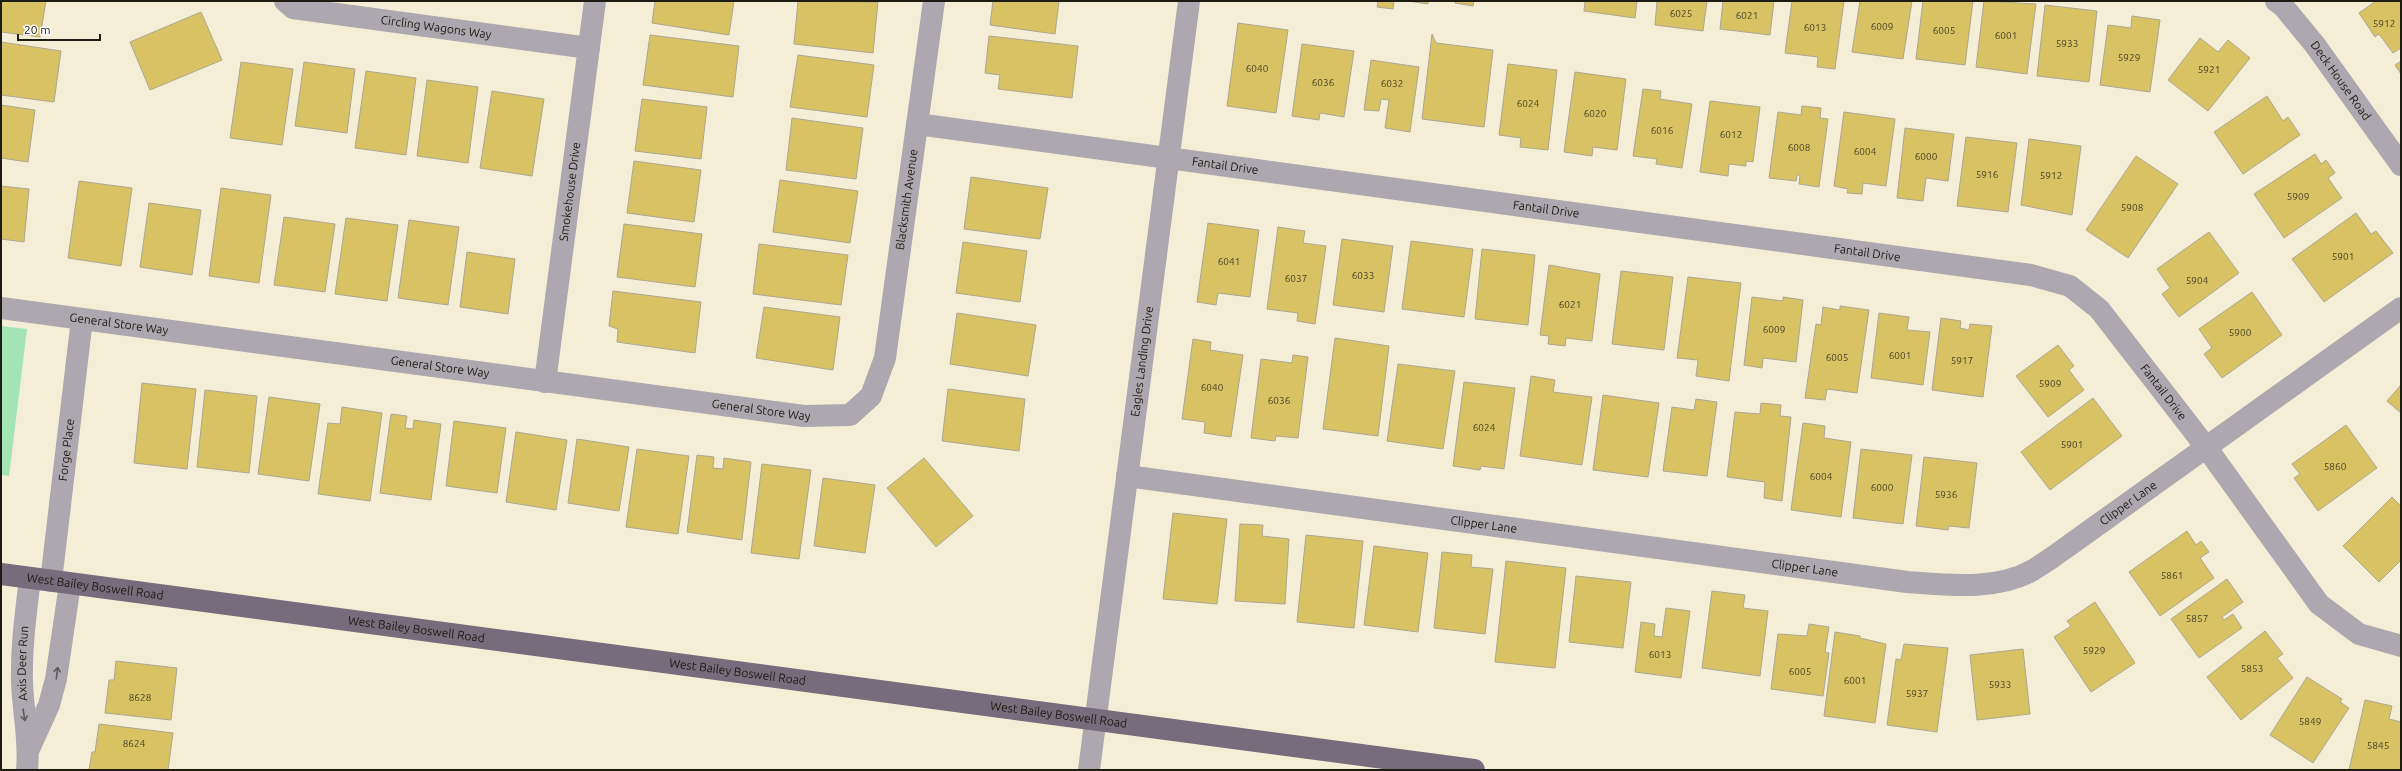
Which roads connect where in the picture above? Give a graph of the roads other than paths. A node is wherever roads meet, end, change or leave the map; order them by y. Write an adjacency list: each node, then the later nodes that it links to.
1 (285, 1): 6 (street, Circling Wagons Way)
2 (595, 1): 6 (street, Smokehouse Drive)
3 (934, 1): 7 (street, Blacksmith Avenue)
4 (1189, 1): 8 (street, Eagles Landing Drive)
5 (2276, 1): 9 (street, Deck House Road)
6 (589, 48): 13 (street, Smokehouse Drive)
7 (917, 124): 8 (street, Fantail Drive); 14 (street, Blacksmith Avenue)
8 (1169, 156): 15 (street, Fantail Drive); 16 (street, Eagles Landing Drive)
9 (2401, 165)
10 (1, 308): 12 (street, General Store Way)
11 (2401, 308): 15 (street, Clipper Lane)
12 (82, 319): 13 (street, General Store Way); 18 (street, Forge Place)
13 (545, 382): 14 (street, General Store Way)
14 (871, 396)
15 (2206, 447): 16 (street, Clipper Lane); 19 (street, Fantail Drive)
16 (1127, 476): 20 (street, Eagles Landing Drive)
17 (1, 574): 18 (main road, West Bailey Boswell Road)
18 (50, 581): 20 (main road, West Bailey Boswell Road); 21 (street, Axis Deer Run, one-way to 18); 21 (street, Axis Deer Run, one-way to 21)
19 (2401, 646)
20 (1095, 721): 22 (street, Eagles Landing Drive); 23 (main road, West Bailey Boswell Road)
21 (28, 759)
22 (1089, 770)
23 (1474, 770)

